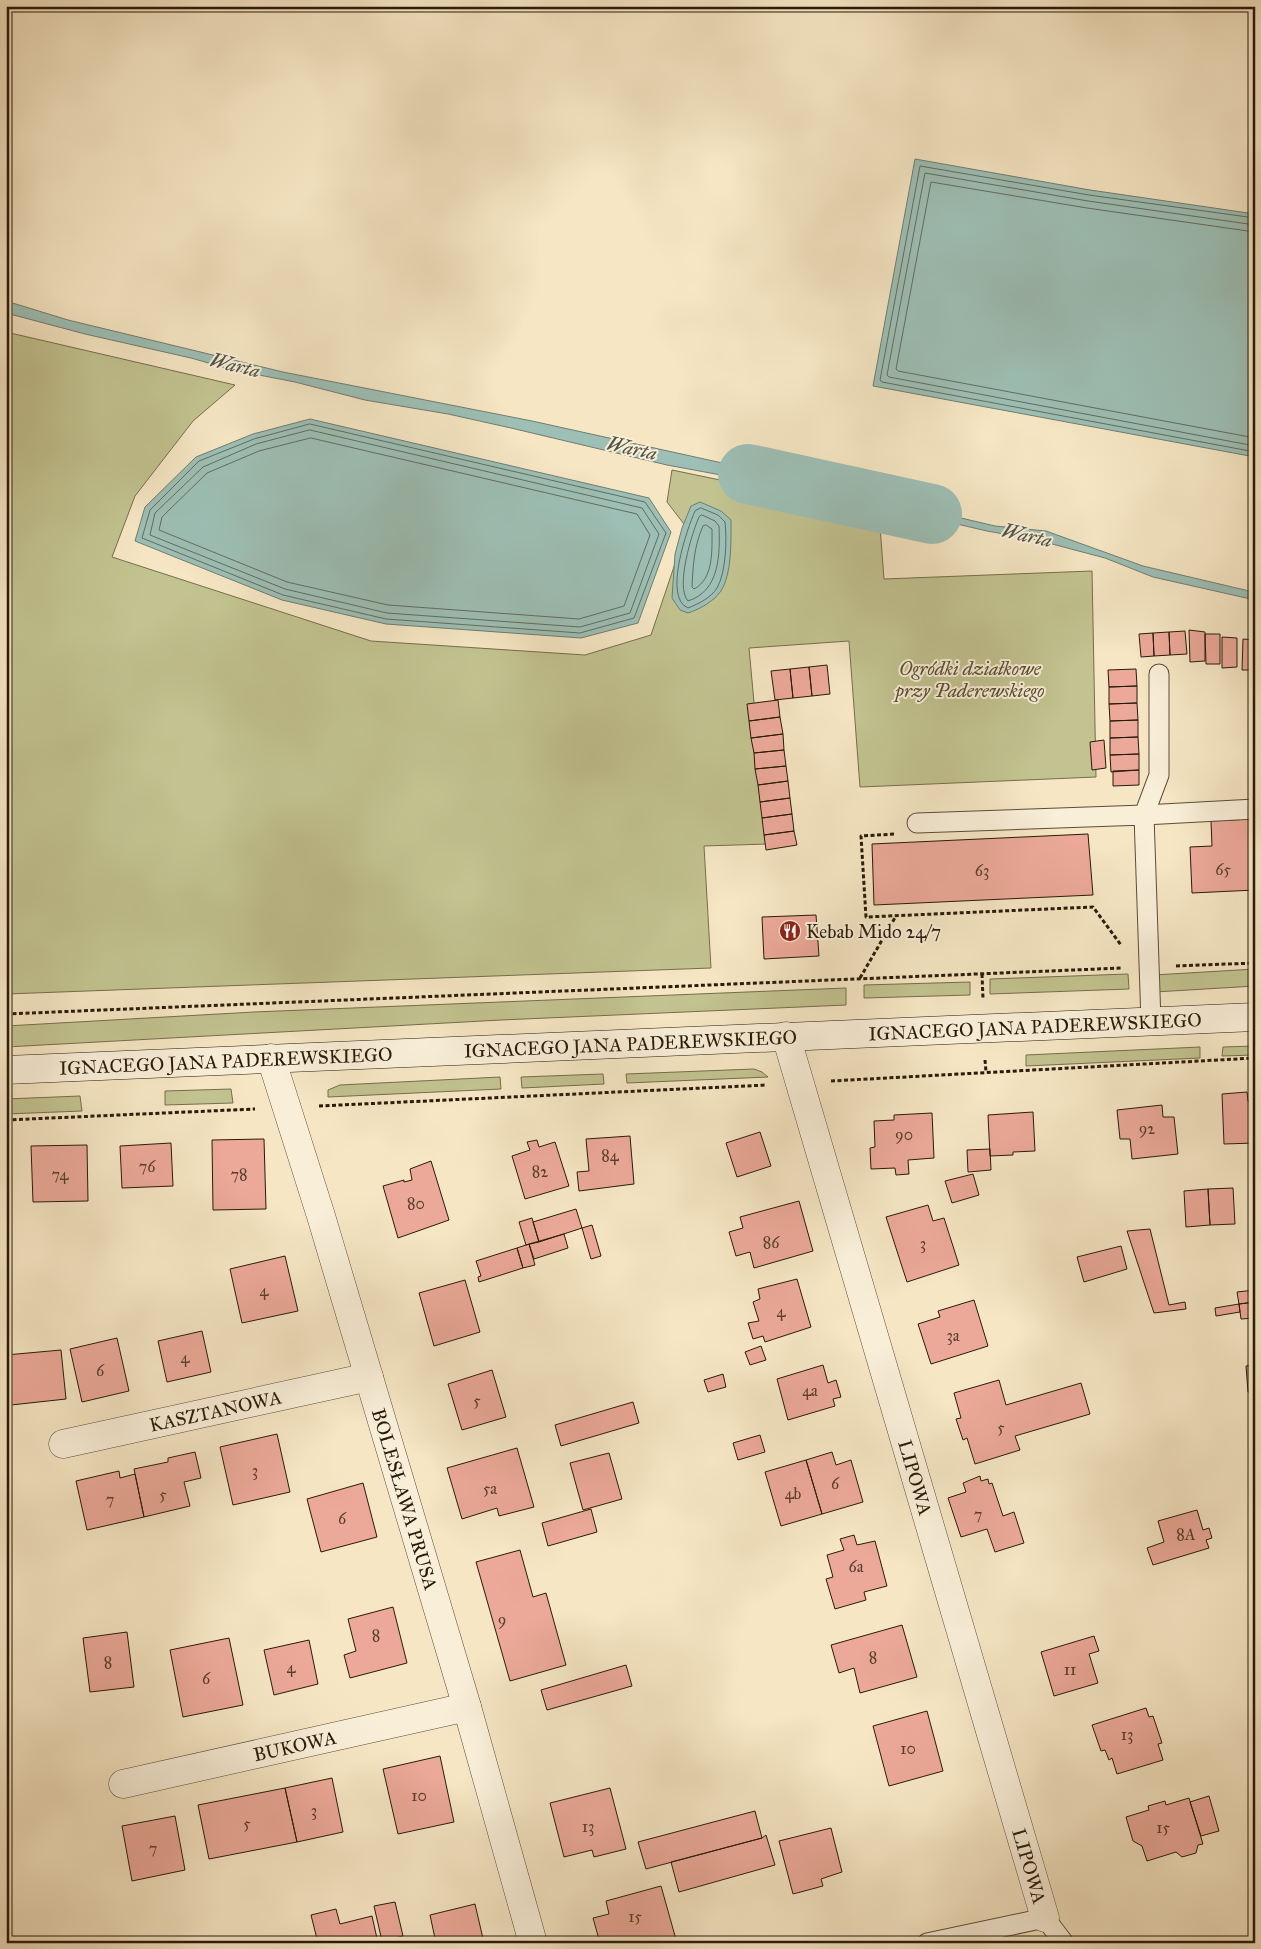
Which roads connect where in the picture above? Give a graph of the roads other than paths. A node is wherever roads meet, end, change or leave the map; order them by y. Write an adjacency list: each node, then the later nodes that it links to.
1 (1159, 674): 3 (lane)
2 (1255, 808): 3 (lane)
3 (1144, 815): 4 (lane); 6 (lane)
4 (917, 823)
5 (1255, 1017): 6 (street, IGNACEGO JANA PADEREWSKIEGO)
6 (1151, 1022): 7 (street, IGNACEGO JANA PADEREWSKIEGO)
7 (786, 1036): 8 (street, IGNACEGO JANA PADEREWSKIEGO); 14 (street, LIPOWA)
8 (271, 1058): 9 (street, IGNACEGO JANA PADEREWSKIEGO); 10 (street, BOLESŁAWA PRUSA)
9 (6, 1070)
10 (369, 1377): 11 (street, KASZTANOWA); 12 (street, BOLESŁAWA PRUSA)
11 (63, 1444)
12 (467, 1707): 13 (street, BUKOWA); 15 (street, BOLESŁAWA PRUSA)
13 (123, 1784)
14 (1045, 1918): 16 (lane); 17 (lane)
15 (533, 1943)
16 (927, 1943)
17 (1064, 1943)

